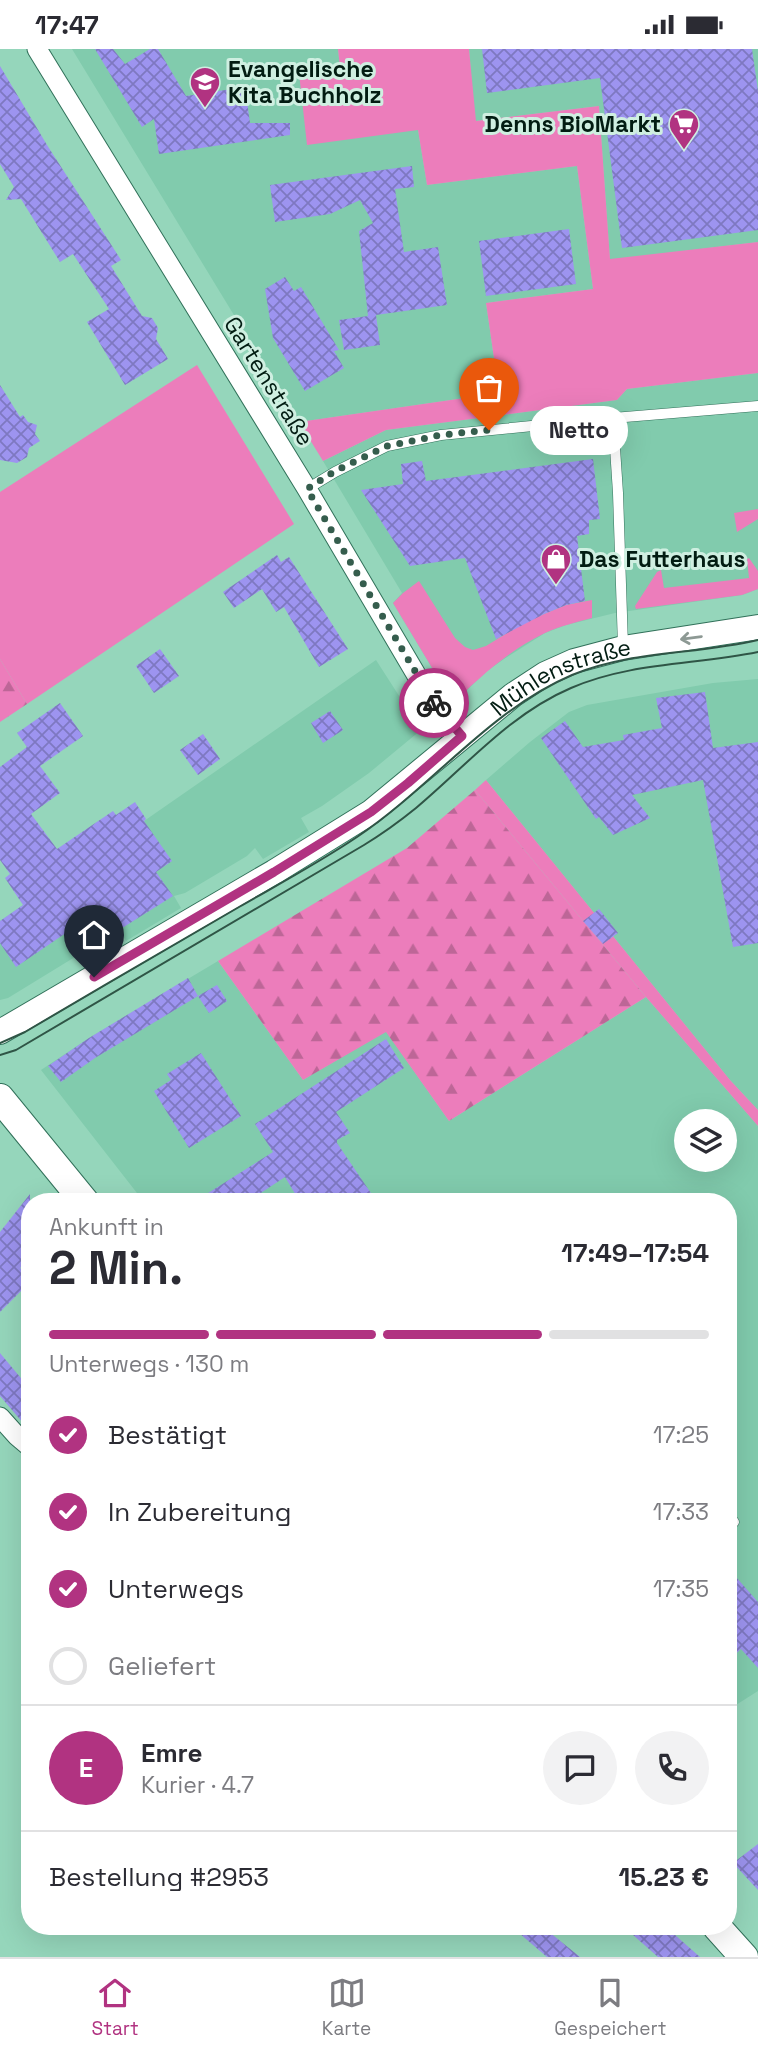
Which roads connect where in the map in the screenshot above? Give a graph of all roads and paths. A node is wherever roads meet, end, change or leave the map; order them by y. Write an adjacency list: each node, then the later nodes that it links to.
1 (37, 49): 4 (street, Gartenstraße)
2 (758, 406): 3 (lane)
3 (613, 418): 4 (lane); 6 (lane)
4 (307, 489): 7 (street, Gartenstraße)
5 (758, 628): 6 (street, Mühlenstraße, one-way to 6)
6 (623, 648): 7 (street, Mühlenstraße)
7 (462, 736): 8 (street, Mühlenstraße)
8 (0, 1032)
9 (0, 1098): 10 (main road)
10 (78, 1193)
11 (0, 1417): 12 (street)
12 (21, 1439)
13 (724, 1935): 14 (main road)
14 (744, 1957)

